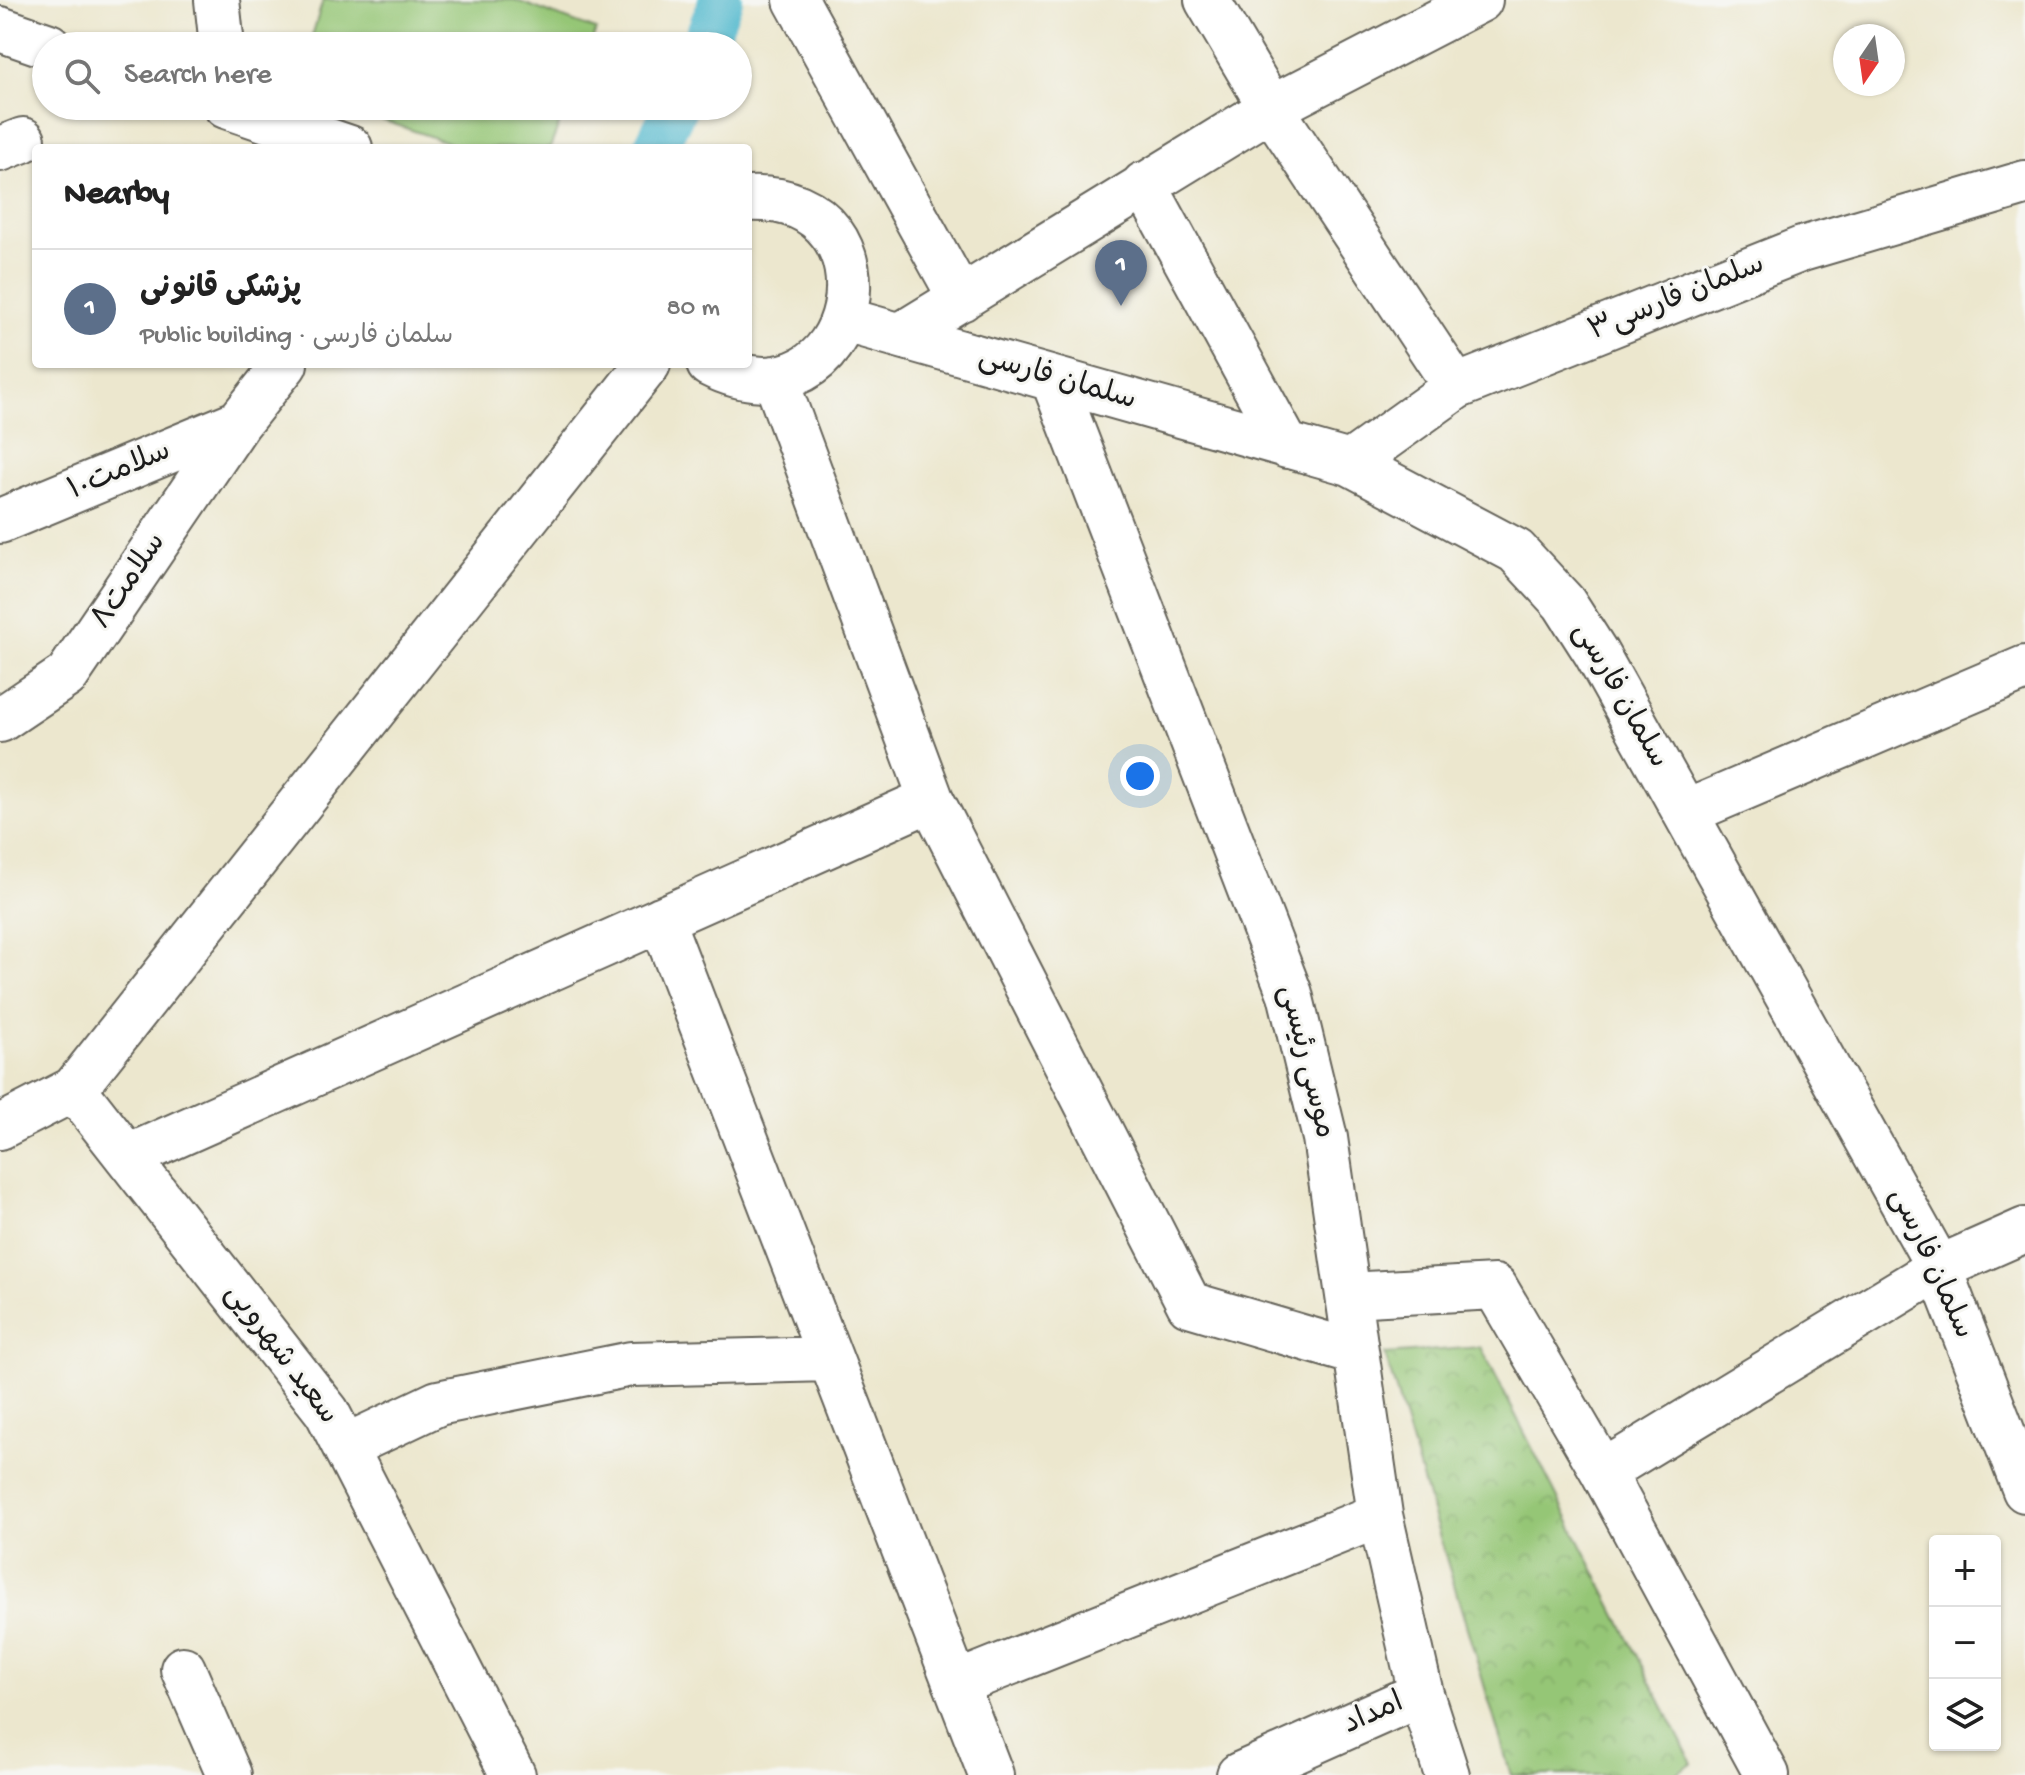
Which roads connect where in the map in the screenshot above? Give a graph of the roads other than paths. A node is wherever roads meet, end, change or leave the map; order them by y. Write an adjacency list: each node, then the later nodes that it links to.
1 (217, 0): 6 (street)
2 (796, 0): 14 (street)
3 (1207, 0): 8 (street)
4 (1480, 0): 8 (street)
5 (0, 29): 7 (street)
6 (220, 32)
7 (32, 40)
8 (1271, 108): 12 (street); 22 (street)
9 (269, 120): 10 (street)
10 (338, 144)
11 (2025, 183): 22 (street, سلمان فارسی۳)
12 (1144, 184): 14 (street); 24 (street)
13 (752, 199): 15 (street)
14 (961, 299): 16 (street)
15 (845, 320): 16 (street, سلمان فارسی); 20 (street)
16 (901, 335): 21 (street, سلمان فارسی)
17 (282, 368): 23 (street, سلامت۸)
18 (645, 368): 32 (street)
19 (720, 368): 20 (street)
20 (775, 378): 29 (street)
21 (1053, 379): 24 (street, سلمان فارسی); 37 (street, موسی رئیسی)
22 (1456, 387): 25 (street, سلمان فارسی۳)
23 (239, 422): 26 (street, سلامت۱۰); 28 (street, سلامت۸)
24 (1287, 446): 25 (street, سلمان فارسی)
25 (1350, 463): 30 (street, سلمان فارسی)
26 (0, 521)
27 (2025, 668): 30 (street)
28 (0, 720)
29 (931, 799): 31 (street); 38 (street)
30 (1687, 812): 36 (street, سلمان فارسی)
31 (661, 919): 34 (street); 39 (street)
32 (74, 1089): 33 (street); 34 (street, سعید شهرویی)
33 (0, 1127)
34 (128, 1157): 40 (street, سعید شهرویی)
35 (2025, 1230): 36 (street)
36 (1939, 1268): 41 (street); 42 (street, سلمان فارسی)
37 (1348, 1295): 38 (street, موسی رئیسی); 41 (street)
38 (1356, 1353): 43 (street, موسی رئیسی)
39 (830, 1359): 40 (street); 45 (street)
40 (345, 1447): 48 (street, سعید شهرویی)
41 (1603, 1472): 52 (street)
42 (2025, 1490)
43 (1380, 1515): 45 (street); 46 (street, موسی رئیسی)
44 (183, 1669): 47 (street)
45 (956, 1684): 49 (street)
46 (1421, 1694): 50 (street, امداد); 51 (street, موسی رئیسی)
47 (229, 1775)
48 (513, 1775)
49 (991, 1775)
50 (1239, 1775)
51 (1447, 1775)
52 (1767, 1775)

